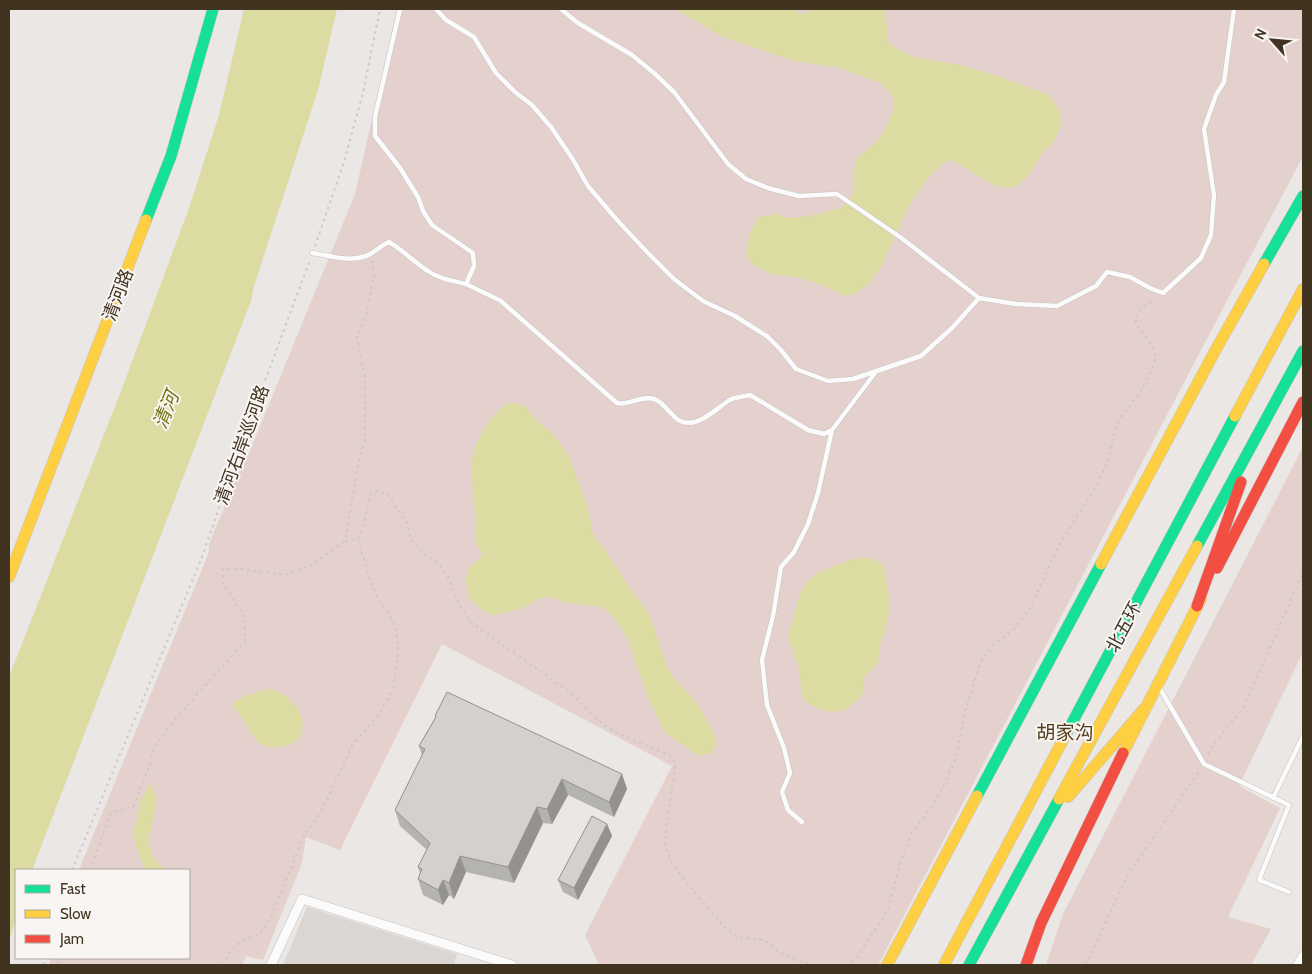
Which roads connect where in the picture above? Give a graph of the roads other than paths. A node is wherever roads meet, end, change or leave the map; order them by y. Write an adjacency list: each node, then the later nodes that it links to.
1 (213, 9): 16 (main road, 清河路)
2 (400, 9): 8 (lane)
3 (436, 9): 12 (lane)
4 (560, 9): 10 (lane)
5 (1234, 9): 10 (lane)
6 (1303, 196): 30 (main road)
7 (312, 254): 8 (lane)
8 (466, 284): 14 (lane)
9 (1303, 289): 31 (main road, 北五环)
10 (978, 298): 12 (lane)
11 (1303, 351): 15 (main road, 北五环)
12 (876, 372): 14 (lane)
13 (1303, 402): 17 (main road)
14 (832, 430): 22 (lane)
15 (1259, 431): 17 (main road); 23 (main road, 北五环)
16 (9, 577)
17 (1197, 606): 18 (main road)
18 (1157, 684): 19 (main road); 21 (lane)
19 (1144, 709): 23 (main road); 33 (main road)
20 (1303, 736): 21 (lane)
21 (1274, 798): 25 (lane)
22 (802, 822)
23 (1045, 824): 24 (main road, 北五环)
24 (1036, 840): 26 (main road); 32 (main road, 北五环)
25 (1289, 892)
26 (987, 956)
27 (1303, 956): 34 (street)
28 (271, 965): 29 (street)
29 (512, 965)
30 (887, 965)
31 (944, 965)
32 (970, 965)
33 (1026, 965)
34 (1298, 965)

